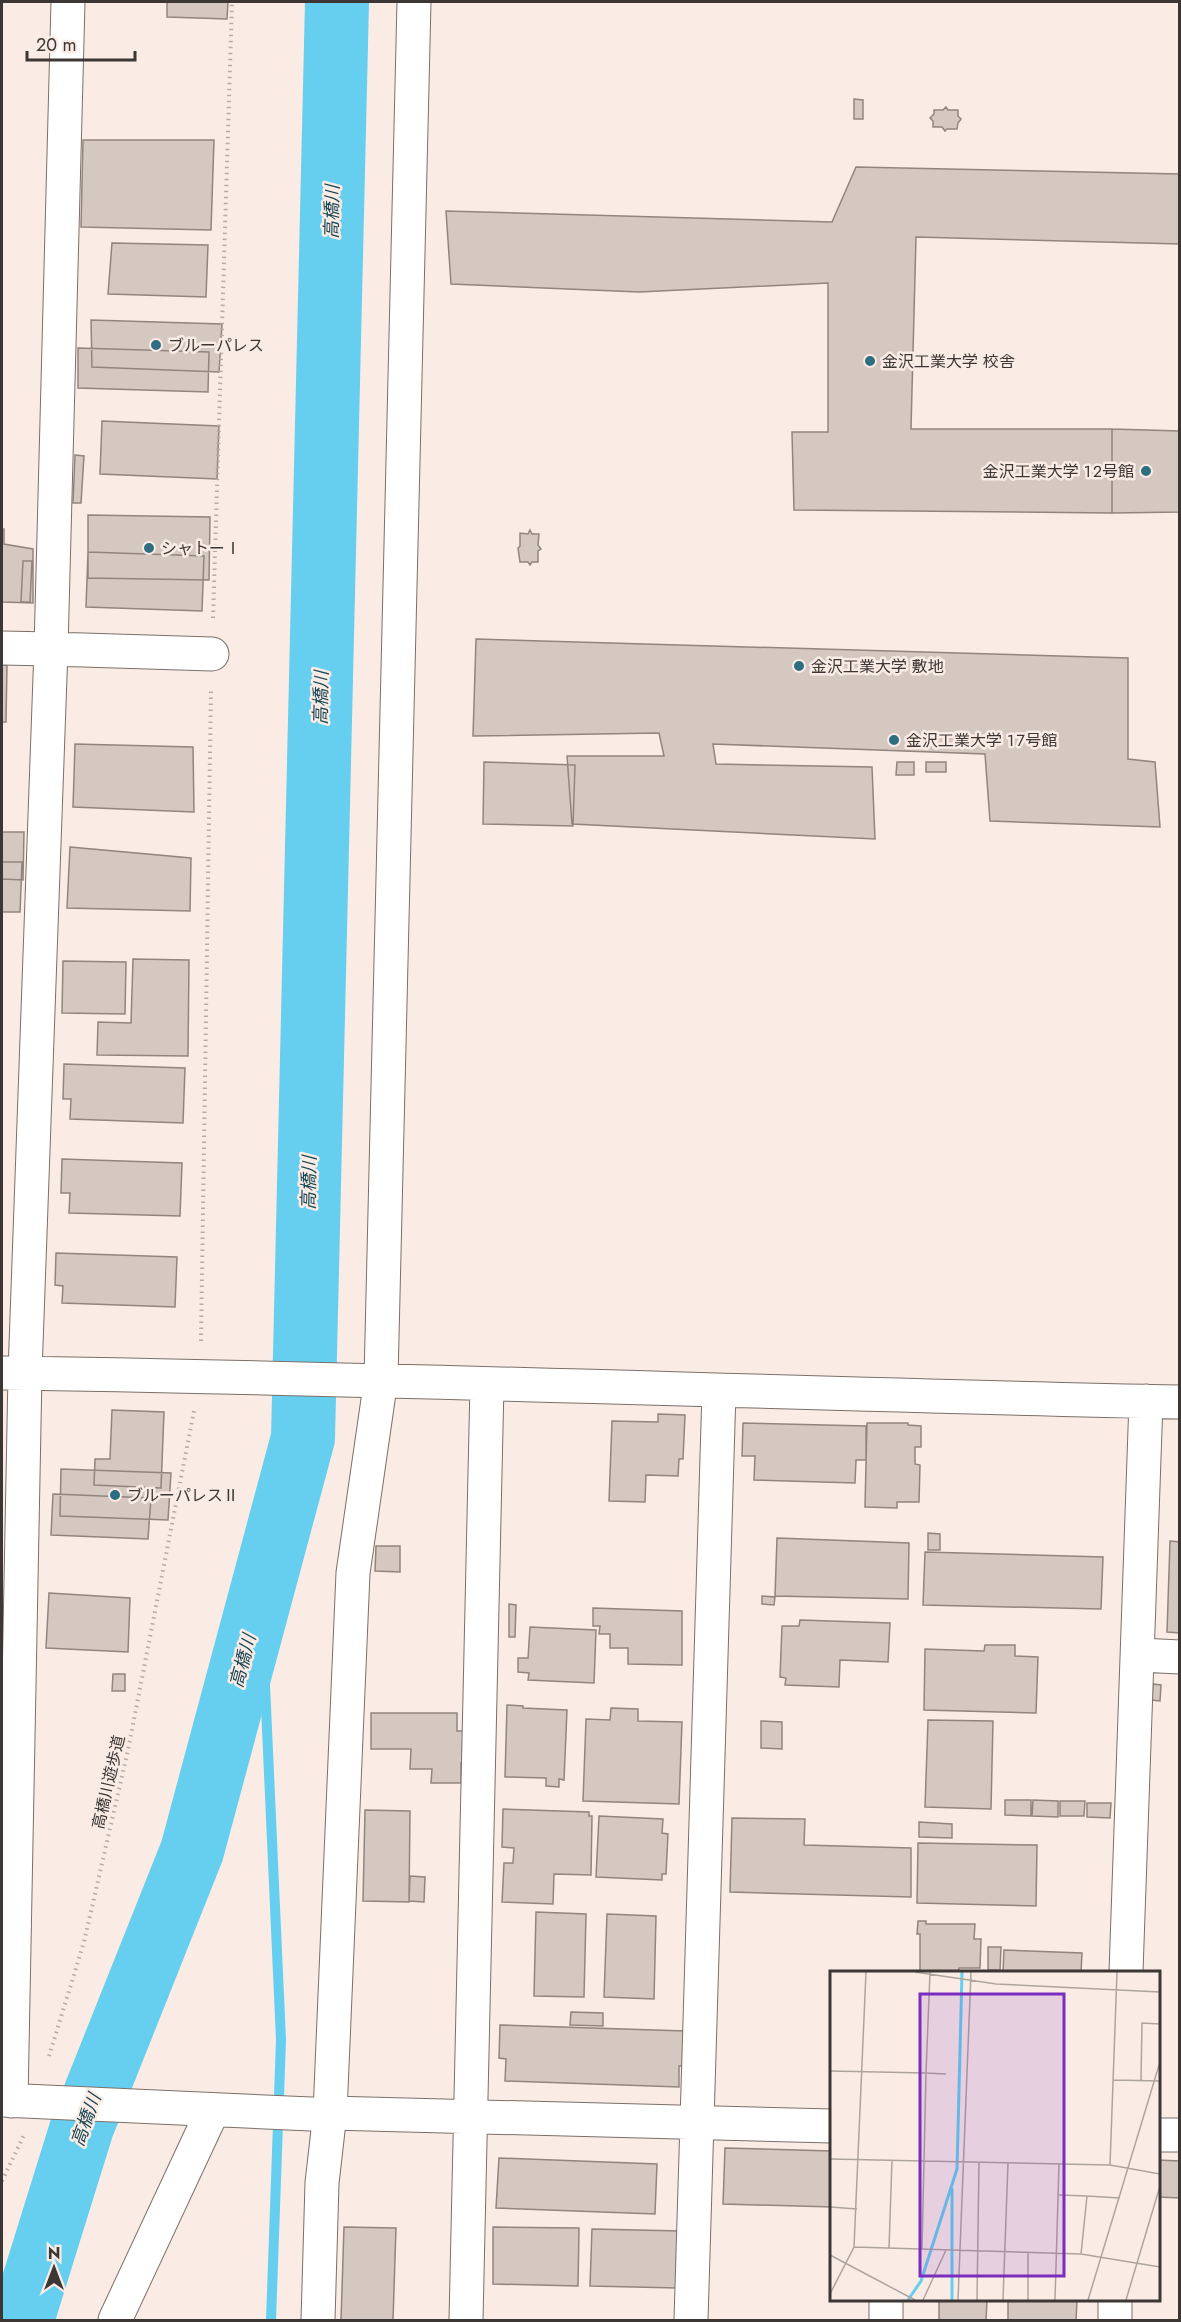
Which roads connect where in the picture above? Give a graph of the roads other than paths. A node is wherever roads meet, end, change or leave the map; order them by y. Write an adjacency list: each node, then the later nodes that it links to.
1 (68, 2): 4 (street)
2 (414, 2): 7 (street)
3 (2, 648): 4 (street)
4 (51, 649): 5 (street); 6 (street)
5 (212, 654)
6 (13, 1373): 7 (street); 15 (street)
7 (372, 1380): 8 (street); 17 (street)
8 (487, 1384): 9 (street); 18 (street)
9 (719, 1391): 10 (street); 19 (street)
10 (1146, 1401): 11 (street); 12 (street)
11 (1179, 1402)
12 (1139, 1655): 13 (street); 14 (street)
13 (1179, 1657)
14 (1126, 1971)
15 (26, 2101): 16 (street)
16 (204, 2110): 17 (street); 25 (street)
17 (320, 2114): 18 (street); 26 (street)
18 (471, 2117): 19 (street); 27 (street)
19 (698, 2123): 20 (street); 28 (street)
20 (830, 2126)
21 (1160, 2135): 22 (street)
22 (1179, 2135)
23 (886, 2301): 29 (street)
24 (1115, 2301): 30 (street)
25 (115, 2320)
26 (318, 2320)
27 (466, 2320)
28 (691, 2320)
29 (886, 2320)
30 (1114, 2320)

